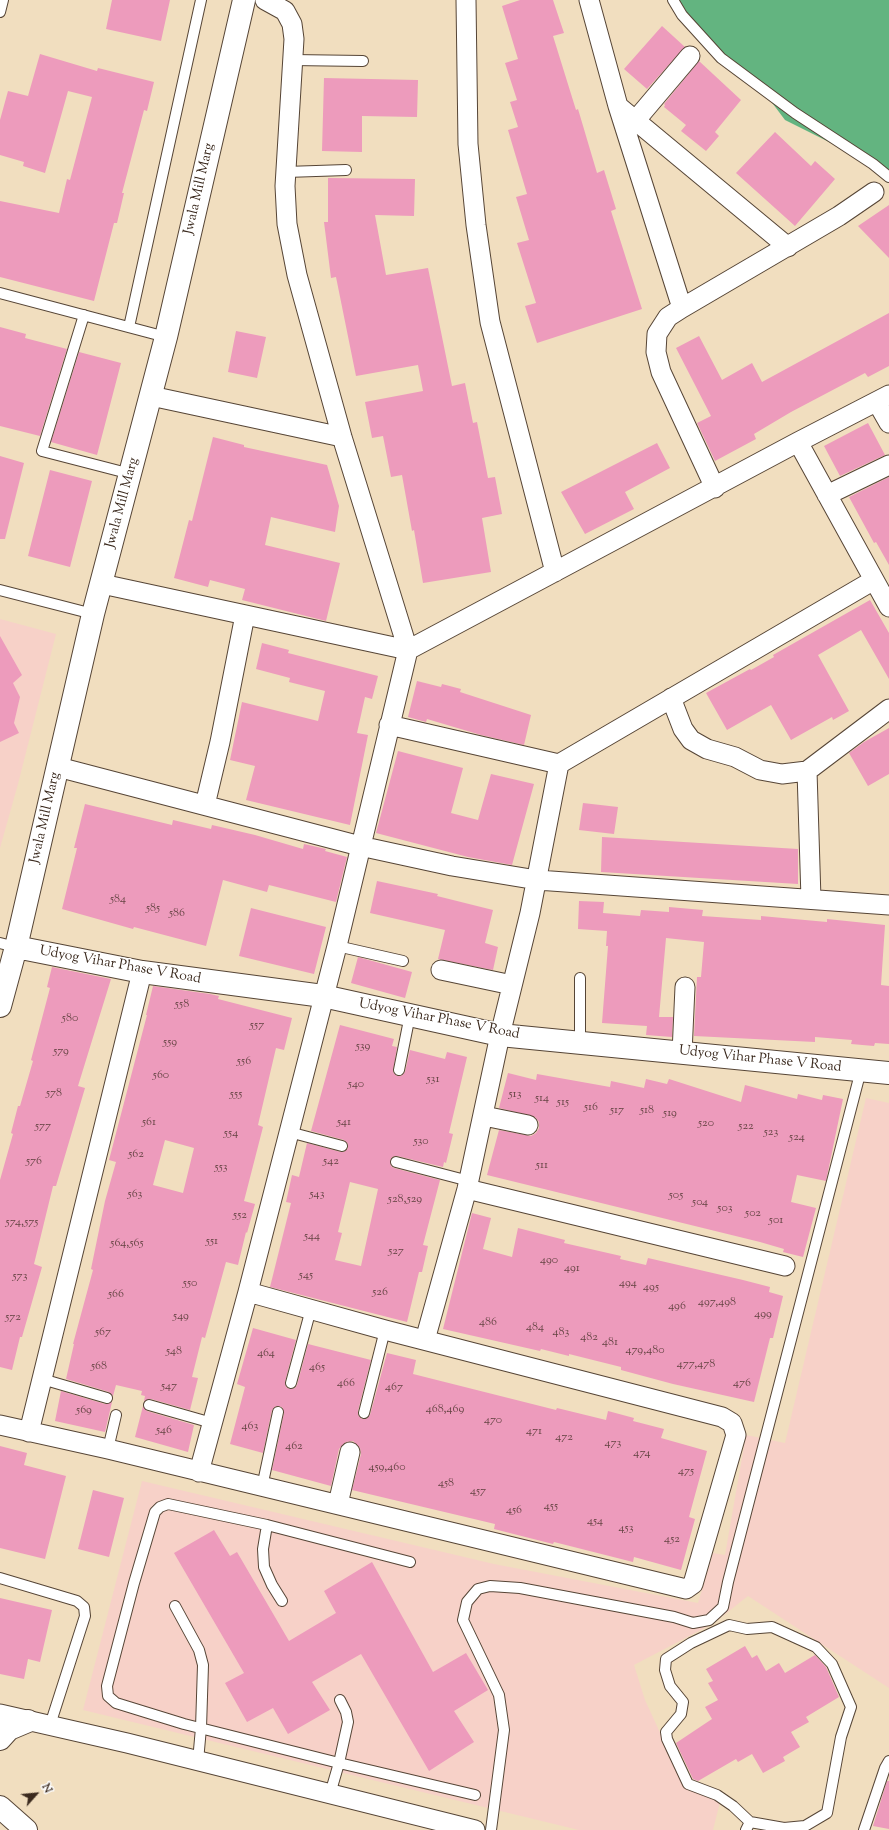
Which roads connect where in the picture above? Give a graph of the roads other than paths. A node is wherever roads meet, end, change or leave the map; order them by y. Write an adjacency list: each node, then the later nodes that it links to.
1 (3, 0): 8 (lane)
2 (201, 0): 22 (lane)
3 (244, 0): 23 (street, Jwala Mill Marg)
4 (265, 0): 10 (street)
5 (466, 0): 33 (street)
6 (589, 0): 12 (street)
7 (673, 0): 16 (lane)
8 (0, 12)
9 (690, 56): 13 (street)
10 (292, 60): 11 (lane); 15 (street)
11 (363, 61)
12 (618, 106): 13 (street); 20 (street)
13 (635, 121): 18 (street)
14 (346, 170): 15 (lane)
15 (286, 172): 27 (street)
16 (889, 177)
17 (874, 192): 18 (street)
18 (788, 247): 20 (street)
19 (0, 293): 21 (lane)
20 (682, 308): 31 (street)
21 (84, 315): 22 (lane); 30 (lane)
22 (129, 328): 23 (lane)
23 (166, 337): 24 (street, Jwala Mill Marg)
24 (150, 396): 27 (street); 30 (street, Jwala Mill Marg)
25 (883, 399): 26 (street); 28 (street)
26 (889, 423)
27 (342, 437): 40 (street)
28 (798, 442): 31 (street); 32 (street)
29 (889, 466): 32 (street)
30 (131, 474): 35 (street, Jwala Mill Marg)
31 (715, 488): 33 (street)
32 (827, 495): 34 (street)
33 (555, 572): 40 (street)
34 (874, 580): 37 (street); 41 (street)
35 (102, 584): 38 (street, Jwala Mill Marg); 39 (street)
36 (0, 590): 38 (lane)
37 (889, 607)
38 (93, 614): 45 (street, Jwala Mill Marg)
39 (245, 615): 40 (street); 47 (street)
40 (408, 650): 43 (street)
41 (671, 698): 44 (street); 46 (street)
42 (889, 710): 46 (street)
43 (389, 724): 44 (street); 48 (street)
44 (558, 764): 49 (street)
45 (58, 766): 47 (street); 52 (street, Jwala Mill Marg)
46 (807, 772): 50 (street)
47 (205, 805): 48 (street)
48 (360, 846): 49 (street); 53 (street)
49 (537, 880): 50 (street); 58 (street)
50 (811, 900): 51 (street)
51 (889, 905)
52 (8, 945): 56 (street, Udyog Vihar Phase V Road); 61 (street, Jwala Mill Marg)
53 (337, 946): 54 (lane); 60 (street)
54 (403, 960)
55 (441, 970): 58 (street)
56 (142, 972): 60 (street, Udyog Vihar Phase V Road); 80 (street)
57 (580, 978): 64 (lane)
58 (512, 985): 63 (street)
59 (685, 987): 65 (street)
60 (323, 996): 62 (street, Udyog Vihar Phase V Road); 71 (street)
61 (0, 1006)
62 (410, 1015): 63 (street, Udyog Vihar Phase V Road); 66 (lane)
63 (500, 1035): 64 (street, Udyog Vihar Phase V Road); 69 (street)
64 (580, 1042): 65 (street, Udyog Vihar Phase V Road)
65 (682, 1053): 67 (street, Udyog Vihar Phase V Road)
66 (399, 1070)
67 (861, 1070): 68 (street, Udyog Vihar Phase V Road); 115 (lane)
68 (889, 1073)
69 (484, 1116): 70 (street); 74 (street)
70 (528, 1125)
71 (289, 1132): 72 (lane); 76 (street)
72 (342, 1146)
73 (396, 1162): 74 (lane)
74 (468, 1185): 75 (street); 79 (street)
75 (785, 1266)
76 (248, 1292): 77 (street); 87 (street)
77 (311, 1309): 78 (street); 81 (lane)
78 (385, 1330): 79 (street); 85 (lane)
79 (425, 1340): 94 (street)
80 (42, 1379): 82 (lane); 89 (street)
81 (291, 1383)
82 (107, 1398)
83 (148, 1405): 87 (lane)
84 (278, 1412): 93 (lane)
85 (364, 1413)
86 (116, 1415): 90 (lane)
87 (212, 1423): 92 (street)
88 (0, 1425): 89 (street)
89 (29, 1432): 90 (street)
90 (108, 1449): 92 (street)
91 (350, 1452): 94 (street)
92 (199, 1472): 93 (street)
93 (262, 1487): 94 (street)
94 (338, 1504)
95 (267, 1525): 96 (lane); 98 (lane); 104 (lane)
96 (410, 1562)
97 (0, 1578): 103 (lane)
98 (282, 1601)
99 (176, 1606): 104 (lane)
100 (340, 1700): 108 (lane)
101 (0, 1714): 102 (street)
102 (28, 1721): 103 (street); 105 (street)
103 (50, 1724): 106 (street)
104 (201, 1728): 106 (lane); 108 (lane)
105 (0, 1739)
106 (198, 1761): 109 (street)
107 (889, 1761): 116 (lane)
108 (339, 1763): 109 (lane); 110 (lane)
109 (330, 1794): 114 (street)
110 (475, 1796)
111 (0, 1807): 113 (street)
112 (748, 1826): 112 (lane)
113 (26, 1830)
114 (475, 1830)
115 (491, 1830)
116 (864, 1830)

